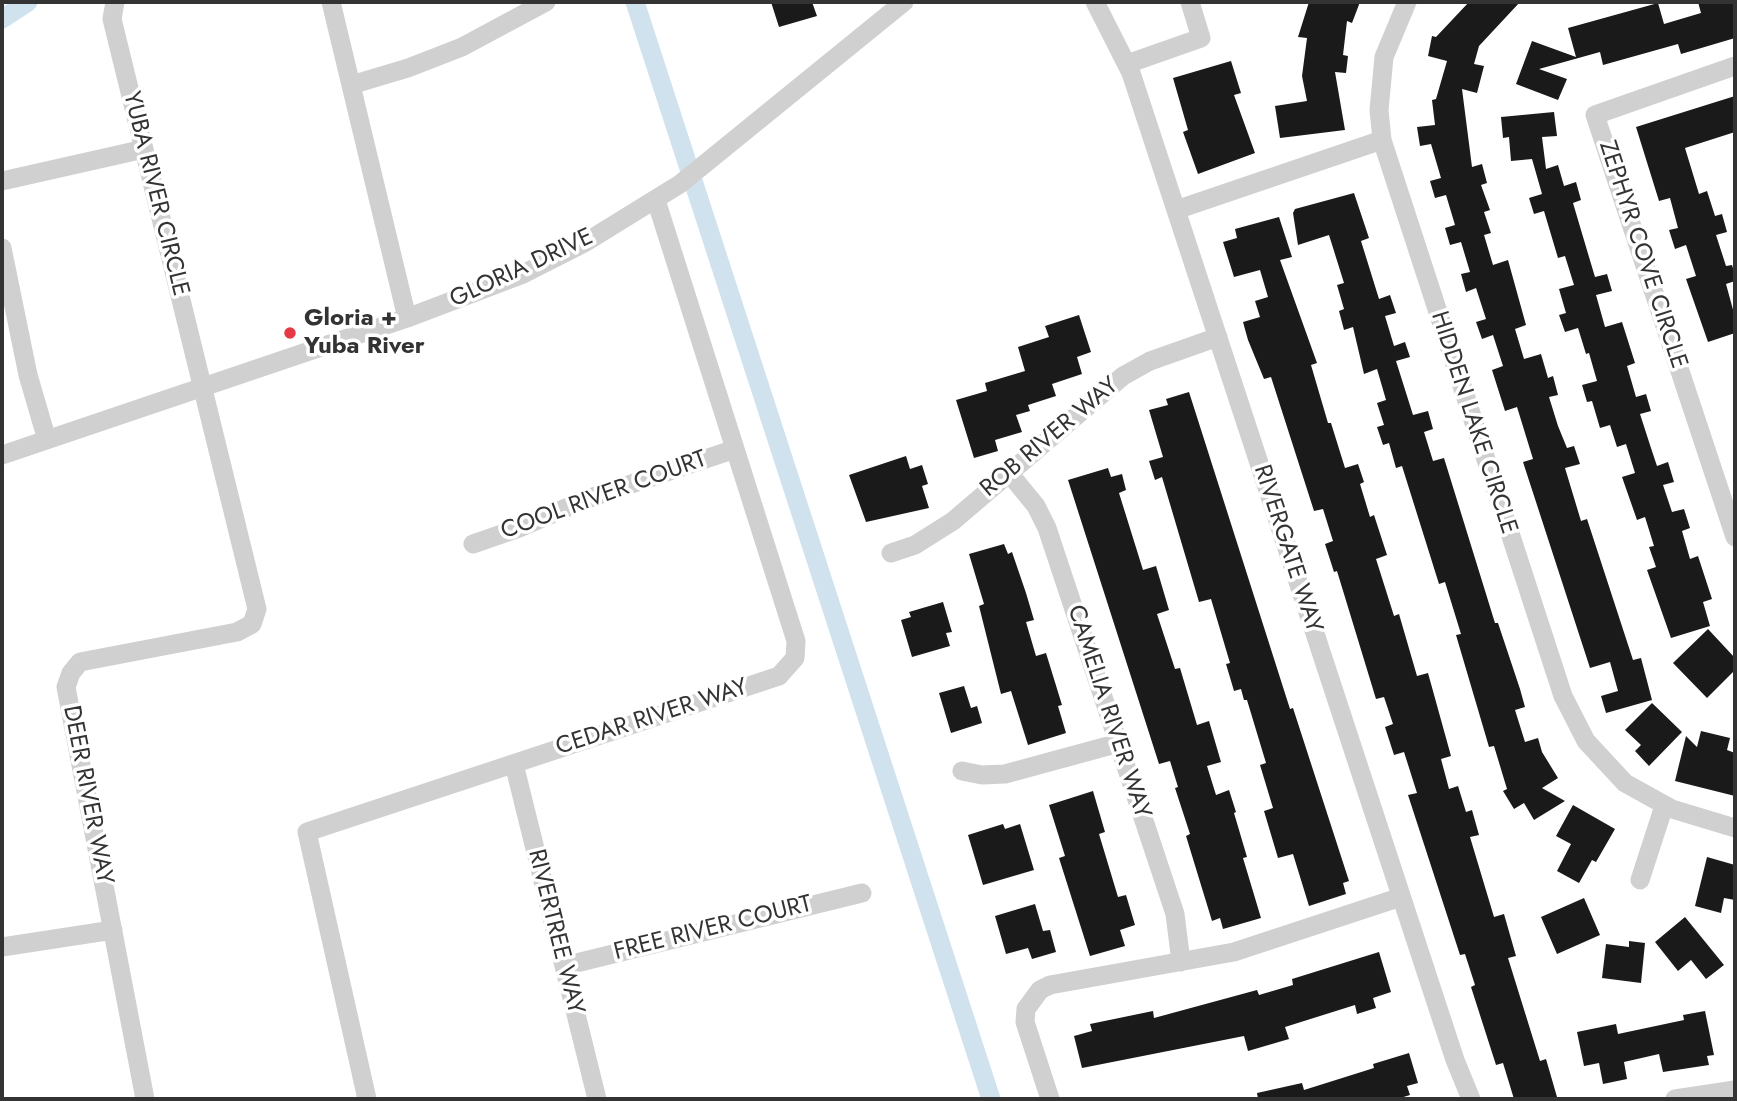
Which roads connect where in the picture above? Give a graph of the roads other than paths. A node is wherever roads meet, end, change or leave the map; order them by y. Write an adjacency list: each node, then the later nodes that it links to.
1 (115, 2): 12 (street, YUBA RIVER CIRCLE)
2 (331, 2): 10 (street)
3 (546, 2): 10 (street)
4 (904, 2): 14 (street, GLORIA DRIVE)
5 (1095, 2): 8 (street, RIVERGATE WAY)
6 (1190, 2): 8 (street)
7 (1406, 2): 11 (street, HIDDEN LAKE CIRCLE)
8 (1127, 64): 15 (street, RIVERGATE WAY)
9 (1735, 66): 24 (street, ZEPHYR COVE CIRCLE)
10 (351, 85): 17 (street)
11 (1382, 140): 15 (street); 30 (street, HIDDEN LAKE CIRCLE)
12 (144, 149): 13 (street); 19 (street, YUBA RIVER CIRCLE)
13 (2, 181)
14 (656, 200): 17 (street, GLORIA DRIVE); 21 (street, CEDAR RIVER WAY)
15 (1176, 211): 18 (street, RIVERGATE WAY)
16 (2, 248): 20 (street)
17 (407, 318): 19 (street, GLORIA DRIVE)
18 (1218, 337): 23 (street, ROB RIVER WAY); 34 (street, RIVERGATE WAY)
19 (203, 386): 20 (street, GLORIA DRIVE); 35 (street, DEER RIVER WAY)
20 (47, 440): 22 (street, GLORIA DRIVE)
21 (735, 449): 25 (street, COOL RIVER COURT); 28 (street, CEDAR RIVER WAY)
22 (2, 455)
23 (1009, 473): 26 (street, ROB RIVER WAY); 27 (street, CAMELIA RIVER WAY)
24 (1735, 537)
25 (472, 544)
26 (891, 553)
27 (1119, 743): 29 (street); 37 (street, CAMELIA RIVER WAY)
28 (514, 764): 38 (street, RIVERTREE WAY); 41 (street, CEDAR RIVER WAY)
29 (962, 771)
30 (1664, 806): 31 (street, HIDDEN LAKE CIRCLE); 32 (street)
31 (1735, 828)
32 (1640, 880)
33 (862, 893): 38 (street, FREE RIVER COURT)
34 (1401, 897): 37 (street); 44 (street, RIVERGATE WAY)
35 (113, 930): 36 (street); 40 (street, DEER RIVER WAY)
36 (2, 947)
37 (1181, 962): 43 (street)
38 (564, 966): 42 (street, RIVERTREE WAY)
39 (1735, 1090): 45 (street)
40 (145, 1099)
41 (367, 1099)
42 (597, 1099)
43 (1050, 1099)
44 (1470, 1099)
45 (1675, 1099)

